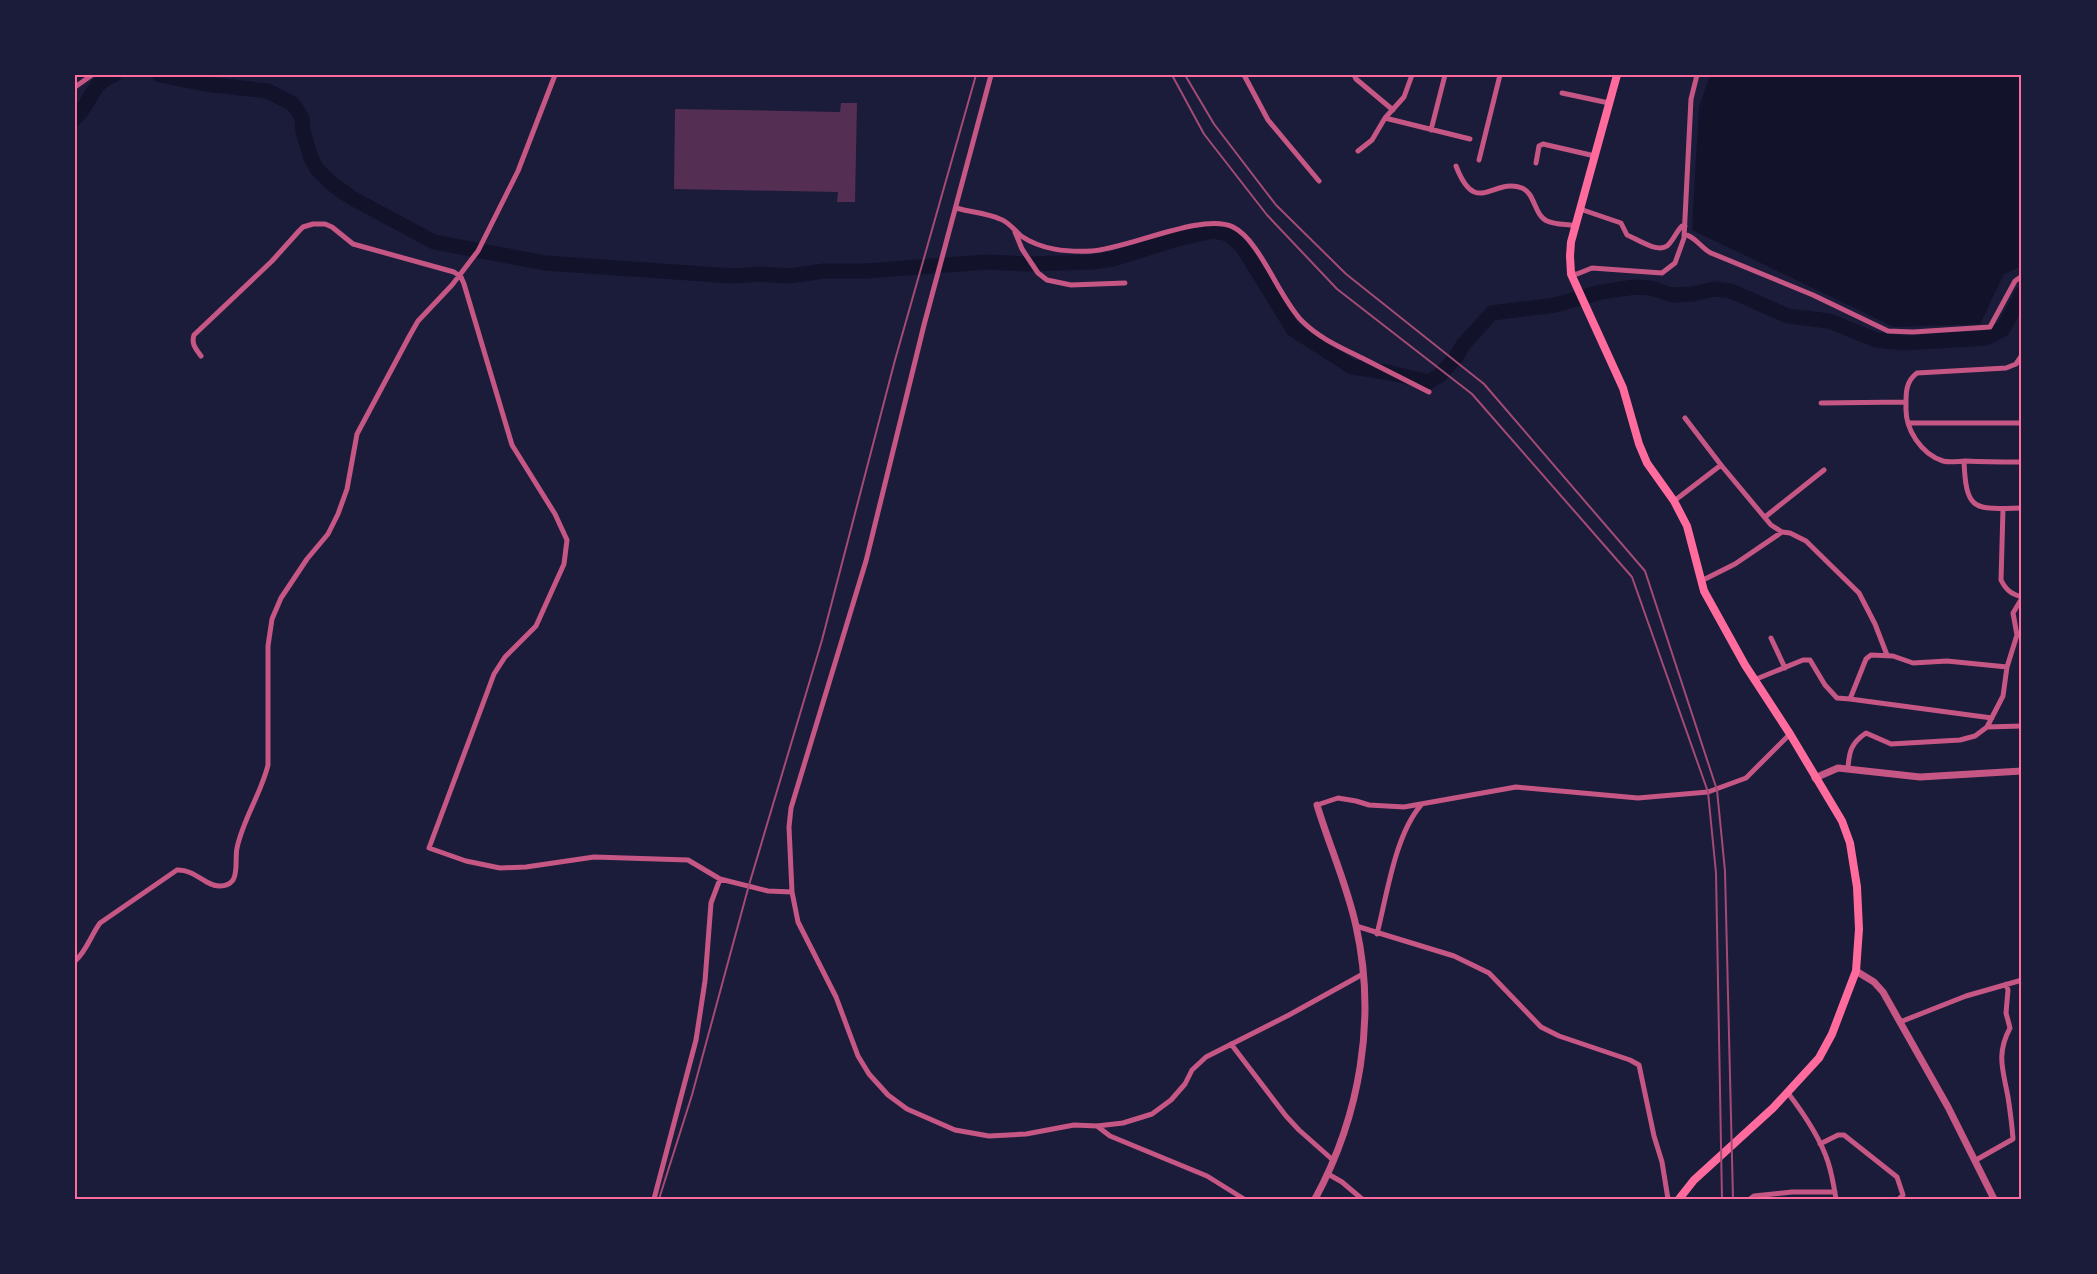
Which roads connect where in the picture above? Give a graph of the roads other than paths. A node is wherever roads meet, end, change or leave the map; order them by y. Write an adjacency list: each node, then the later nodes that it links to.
1 (92, 75): 11 (street)
2 (555, 75): 31 (street)
3 (991, 75): 24 (street)
4 (1244, 75): 23 (street)
5 (1354, 75): 14 (street)
6 (1412, 75): 14 (street)
7 (1445, 75): 16 (street)
8 (1500, 75): 20 (street)
9 (1617, 75): 13 (main road)
10 (1697, 75): 27 (street)
11 (75, 87)
12 (1562, 93): 13 (street)
13 (1609, 103): 19 (main road)
14 (1393, 110): 15 (street)
15 (1385, 118): 16 (street); 18 (street)
16 (1431, 130): 17 (street)
17 (1470, 139)
18 (1358, 151)
19 (1595, 156): 21 (street); 25 (main road)
20 (1479, 160)
21 (1536, 163)
22 (1456, 166): 26 (street)
23 (1319, 181)
24 (956, 208): 28 (street); 70 (street)
25 (1580, 209): 26 (main road); 27 (street)
26 (1575, 226): 30 (main road)
27 (1684, 226): 29 (street)
28 (1015, 230): 33 (street); 37 (street)
29 (1684, 234): 30 (street); 32 (street)
30 (1571, 274): 47 (main road)
31 (460, 276): 35 (street); 69 (street); 73 (street)
32 (2022, 276)
33 (1125, 283)
34 (2022, 355): 36 (street)
35 (201, 356)
36 (2019, 366): 38 (street)
37 (1429, 392)
38 (1906, 402): 39 (street); 41 (street)
39 (1821, 403)
40 (1685, 418): 45 (street)
41 (1908, 423): 42 (street); 43 (street)
42 (2022, 423)
43 (1964, 461): 44 (street); 48 (street)
44 (2022, 462)
45 (1721, 465): 47 (street); 50 (street)
46 (1824, 470): 50 (street)
47 (1674, 501): 52 (main road)
48 (2003, 508): 49 (street); 53 (street)
49 (2022, 508)
50 (1765, 517): 51 (street)
51 (1782, 532): 52 (street); 55 (street)
52 (1701, 581): 58 (main road)
53 (2022, 598): 56 (street)
54 (1771, 638): 57 (street)
55 (1887, 655): 56 (street); 59 (street)
56 (2007, 667): 60 (street)
57 (1785, 668): 58 (street); 59 (street)
58 (1754, 680): 63 (main road)
59 (1850, 699): 60 (street)
60 (1992, 718): 62 (street)
61 (2022, 726): 62 (street)
62 (1987, 727): 64 (street)
63 (1790, 735): 66 (main road); 68 (street)
64 (1848, 768): 65 (street); 66 (street)
65 (2022, 771)
66 (1815, 778): 74 (main road)
67 (1317, 805): 68 (street); 71 (street)
68 (1420, 805): 72 (street)
69 (720, 879): 70 (street); 87 (street)
70 (792, 892): 81 (street)
71 (1356, 926): 72 (street); 75 (street)
72 (1377, 934): 91 (street)
73 (75, 961)
74 (1856, 971): 78 (street); 80 (main road)
75 (1363, 974): 79 (street); 84 (street)
76 (2022, 980): 77 (street)
77 (2006, 984): 78 (street); 83 (street)
78 (1899, 1022): 83 (street)
79 (1231, 1044): 81 (street); 84 (street)
80 (1788, 1093): 82 (street); 92 (main road)
81 (1097, 1126): 88 (street)
82 (1820, 1144): 86 (street); 95 (street)
83 (1976, 1160): 96 (street)
84 (1334, 1161): 85 (street)
85 (1328, 1174): 89 (street); 90 (street)
86 (1834, 1192): 93 (street); 94 (street)
87 (654, 1199)
88 (1244, 1199)
89 (1315, 1199)
90 (1362, 1199)
91 (1668, 1199)
92 (1679, 1199)
93 (1750, 1199)
94 (1836, 1199)
95 (1899, 1199)
96 (1994, 1199)

